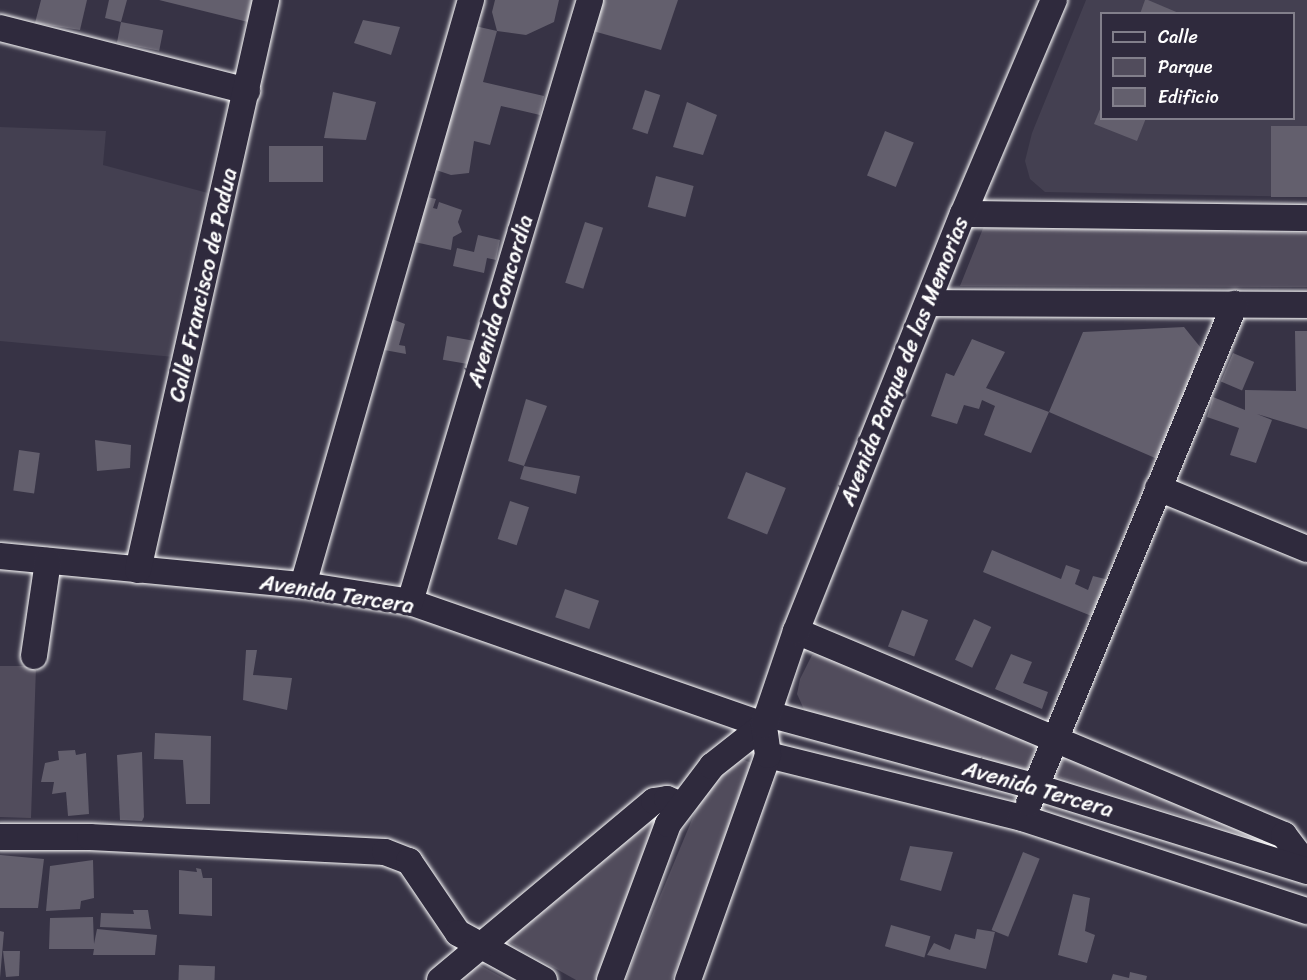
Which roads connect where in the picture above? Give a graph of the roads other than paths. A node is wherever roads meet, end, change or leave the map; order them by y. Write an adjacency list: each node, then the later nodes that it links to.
1 (266, 0): 6 (street, Calle Francisco de Padua)
2 (471, 0): 17 (street)
3 (590, 0): 18 (street, Avenida Concordia)
4 (1054, 0): 7 (street, Avenida Parque de las Memorias)
5 (0, 28): 6 (street)
6 (247, 91): 16 (street, Calle Francisco de Padua)
7 (963, 214): 8 (street); 9 (street, Avenida Parque de las Memorias)
8 (1307, 218)
9 (928, 303): 10 (street); 19 (street, Avenida Parque de las Memorias)
10 (1235, 304): 11 (street); 12 (street)
11 (1307, 305)
12 (1158, 488): 13 (street); 22 (street)
13 (1307, 549)
14 (0, 556): 15 (street, Avenida Tercera)
15 (48, 561): 16 (street, Avenida Tercera); 20 (street)
16 (138, 570): 17 (street, Avenida Tercera)
17 (303, 585): 18 (street, Avenida Tercera)
18 (410, 602): 21 (street, Avenida Tercera)
19 (796, 631): 21 (street, Avenida Parque de las Memorias); 22 (street)
20 (34, 656)
21 (766, 719): 23 (street); 24 (street, Avenida Tercera); 25 (street)
22 (1053, 739): 24 (street); 28 (street)
23 (768, 755): 26 (street, Avenida Tercera); 36 (street)
24 (1036, 787): 26 (street); 29 (street, Avenida Tercera)
25 (681, 805): 32 (street); 35 (street)
26 (1022, 818): 31 (street, Avenida Tercera)
27 (0, 837): 32 (street)
28 (1307, 866)
29 (1307, 871)
30 (1307, 882): 31 (street)
31 (1301, 908)
32 (483, 945): 33 (street); 34 (street)
33 (440, 980)
34 (544, 980)
35 (610, 980)
36 (688, 980)

